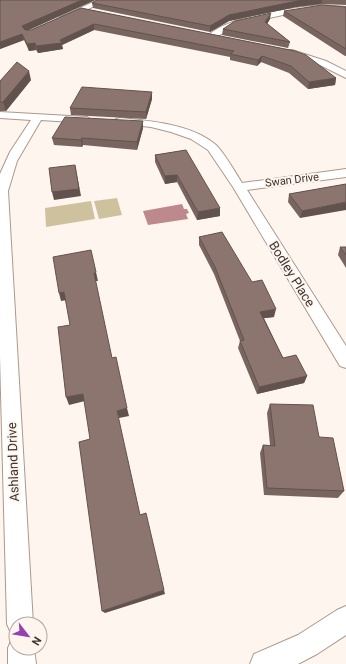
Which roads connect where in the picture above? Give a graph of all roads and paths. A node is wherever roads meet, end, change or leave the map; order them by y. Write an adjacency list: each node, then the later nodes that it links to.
1 (104, 0): 3 (street)
2 (346, 9): 6 (street)
3 (81, 10): 4 (street); 5 (street)
4 (92, 12)
5 (58, 20)
6 (223, 38)
7 (284, 51): 8 (street)
8 (346, 75)
9 (0, 115): 10 (street, Bodley Place)
10 (38, 117): 12 (street, Bodley Place); 14 (street, Ashland Drive)
11 (346, 173): 12 (street, Swan Drive)
12 (239, 187): 13 (street, Bodley Place)
13 (346, 361)
14 (20, 616)
15 (346, 619): 16 (street)
16 (264, 664)

